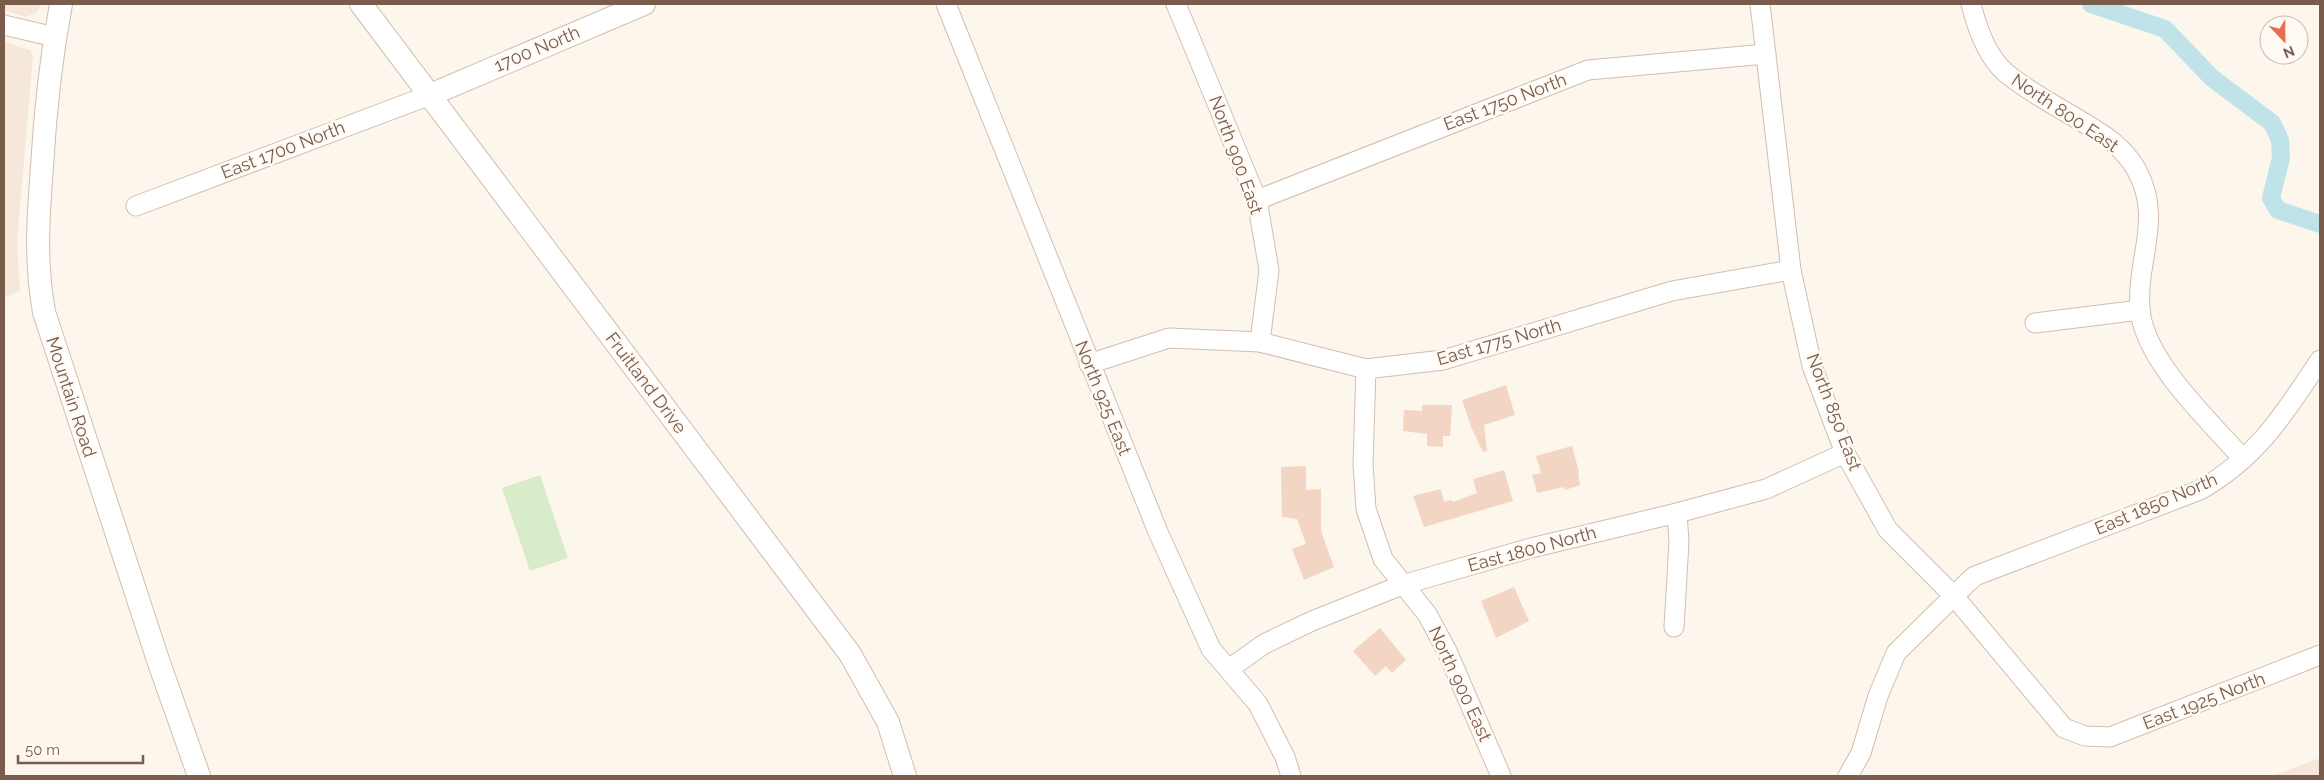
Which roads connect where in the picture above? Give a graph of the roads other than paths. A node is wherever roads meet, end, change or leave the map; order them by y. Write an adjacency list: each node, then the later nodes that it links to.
1 (61, 4): 9 (street, Mountain Road)
2 (361, 4): 11 (street, Fruitland Drive)
3 (644, 4): 11 (street, 1700 North)
4 (946, 4): 19 (street, North 925 East)
5 (1176, 4): 12 (street, North 900 East)
6 (1760, 4): 10 (street, North 850 East)
7 (1971, 4): 15 (street, North 800 East)
8 (4, 25): 9 (street)
9 (55, 37): 30 (street, Mountain Road)
10 (1766, 54): 12 (street, East 1750 North); 14 (street, North 850 East)
11 (430, 95): 13 (street, East 1700 North); 31 (street, Fruitland Drive)
12 (1256, 200): 17 (street, North 900 East)
13 (136, 206)
14 (1791, 270): 20 (street, East 1775 North); 21 (street, North 850 East)
15 (2140, 310): 16 (street); 22 (street, North 800 East)
16 (2035, 323)
17 (1260, 342): 19 (street, East 1775 North); 20 (street, East 1775 North)
18 (2320, 360): 22 (street, East 1850 North)
19 (1089, 364): 28 (street, North 925 East)
20 (1366, 368): 24 (street, North 900 East)
21 (1846, 453): 23 (street, East 1800 North); 25 (street, North 850 East)
22 (2243, 459): 25 (street, East 1850 North)
23 (1677, 513): 24 (street, East 1800 North); 26 (street)
24 (1402, 585): 28 (street, East 1800 North); 33 (street, North 900 East)
25 (1953, 595): 29 (street, North 850 East); 34 (street, East 1850 North)
26 (1674, 628)
27 (2320, 655): 29 (street, East 1925 North)
28 (1229, 669): 32 (street, North 925 East)
29 (2085, 736)
30 (199, 776)
31 (905, 776)
32 (1291, 776)
33 (1501, 776)
34 (1848, 776)

